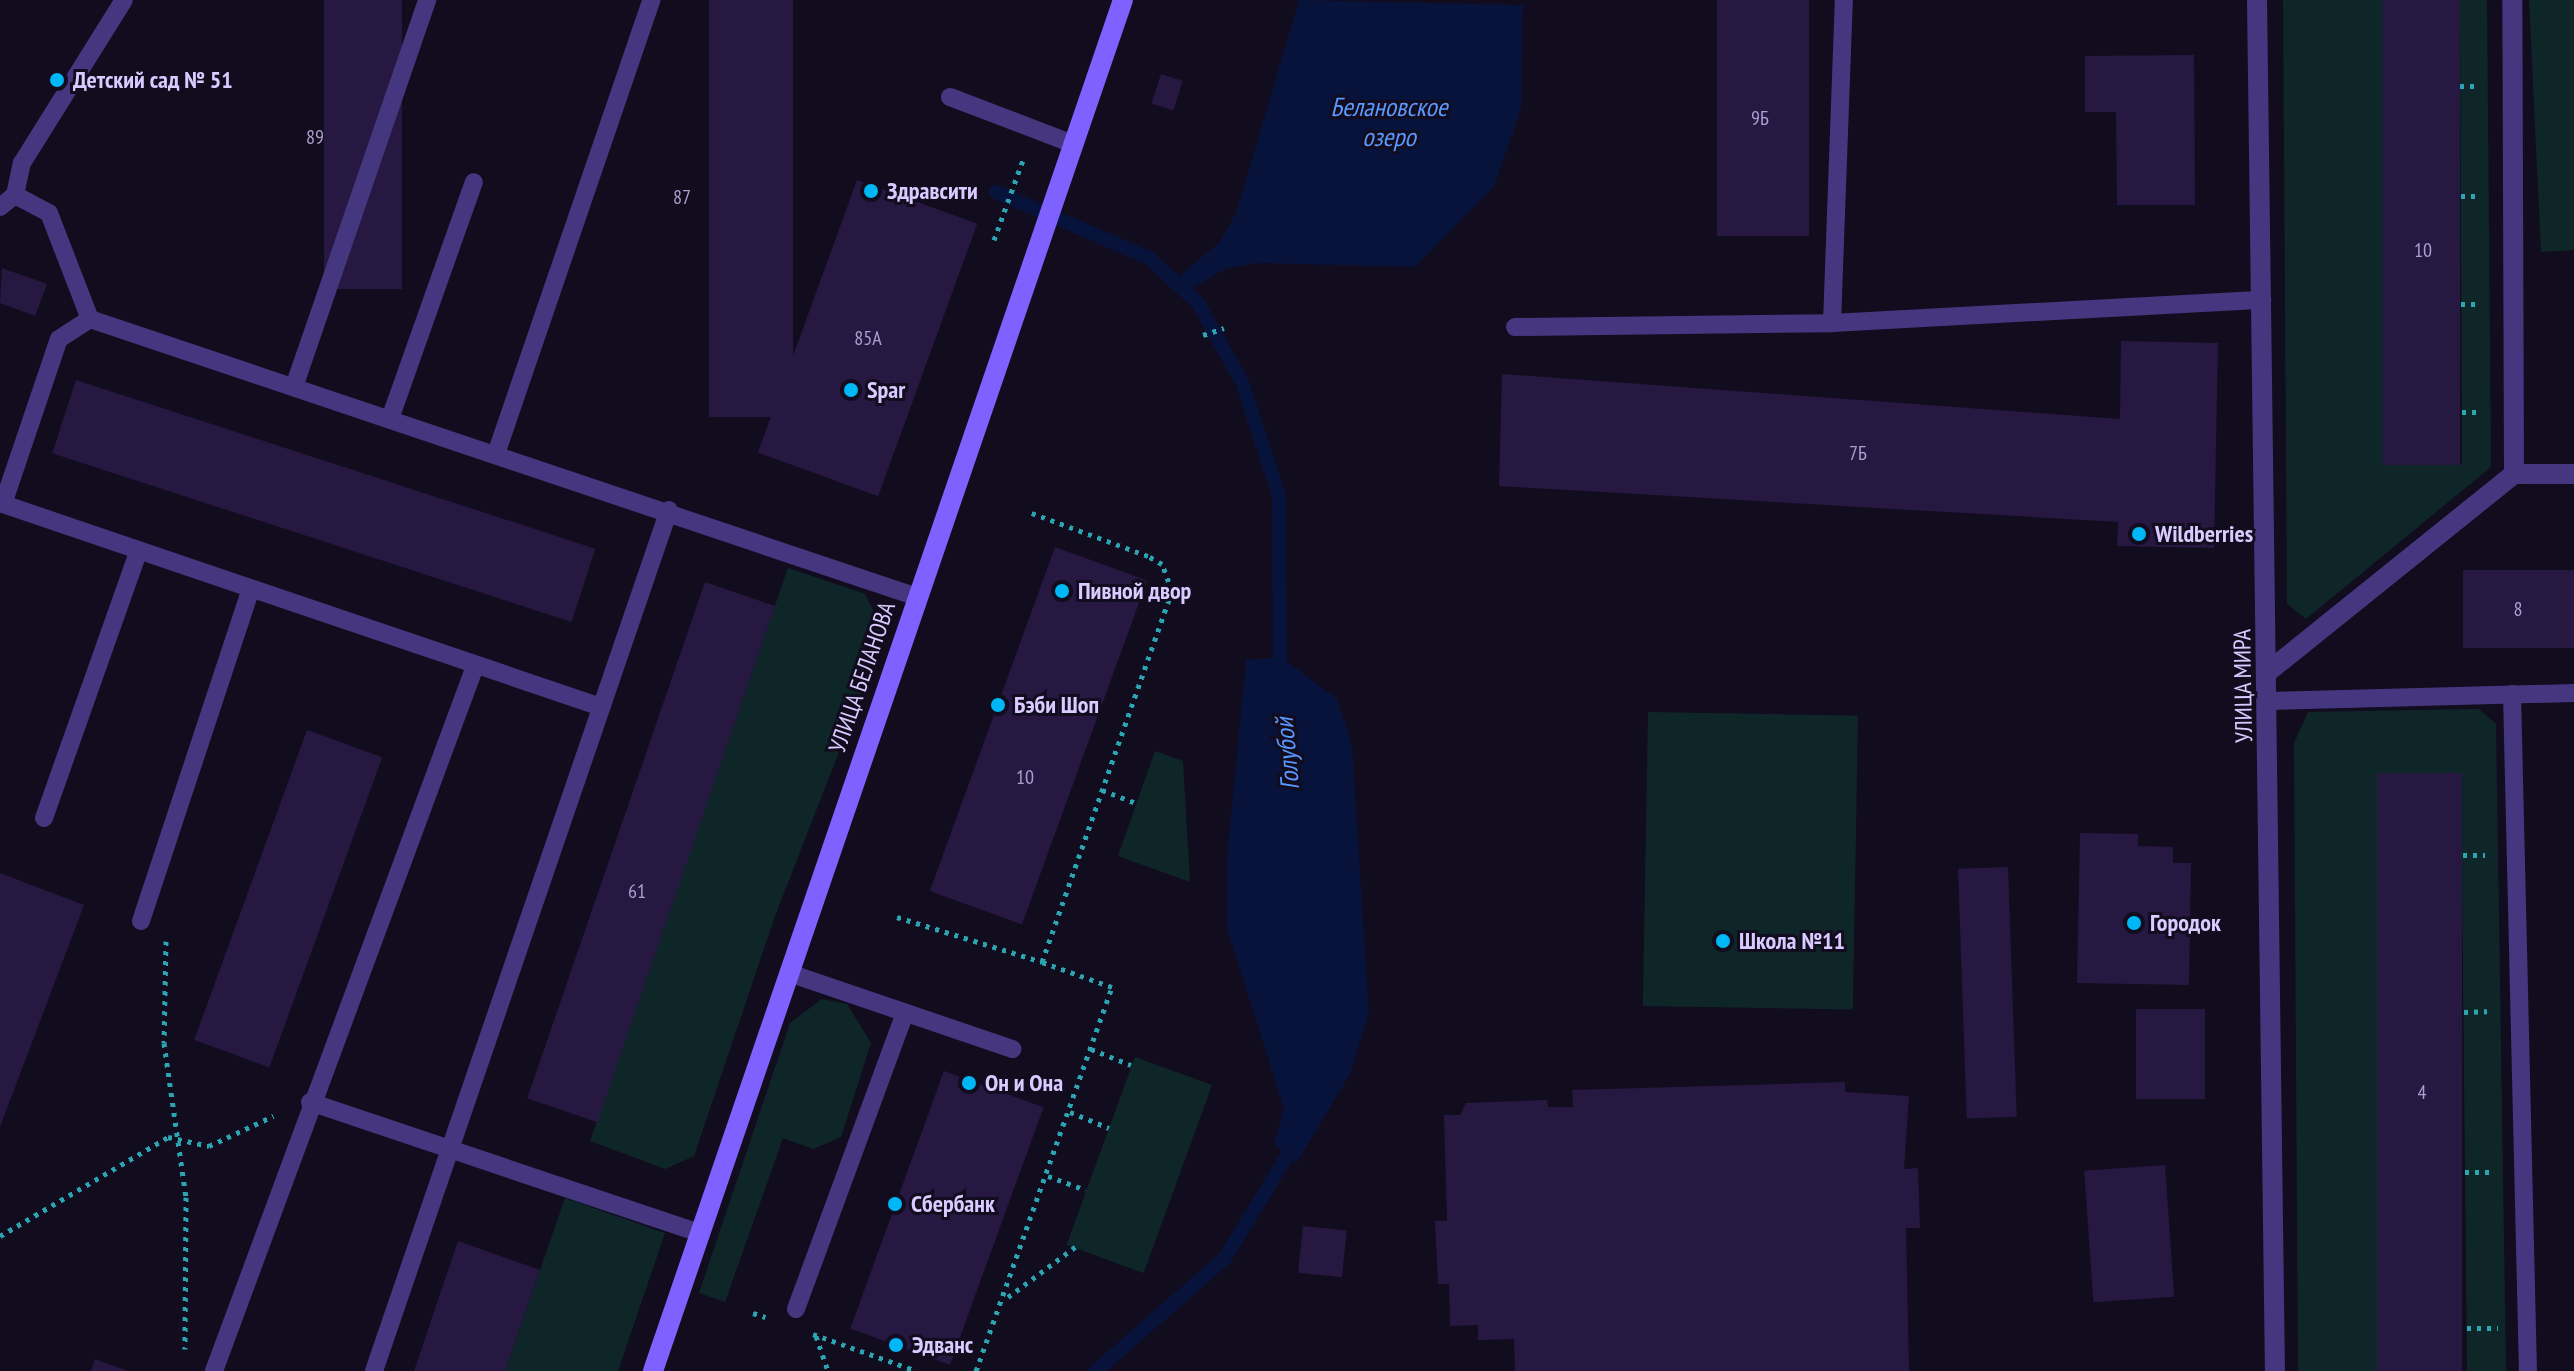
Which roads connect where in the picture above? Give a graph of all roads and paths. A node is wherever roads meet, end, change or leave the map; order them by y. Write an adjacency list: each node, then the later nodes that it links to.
1 (124, 0): 12 (lane)
2 (427, 0): 21 (lane)
3 (651, 0): 23 (lane)
4 (1123, 0): 9 (street, УЛИЦА БЕЛАНОВА)
5 (1844, 0): 17 (lane)
6 (2257, 0): 15 (street, УЛИЦА МИРА)
7 (2512, 0): 24 (street)
8 (950, 97): 9 (lane)
9 (1073, 144): 30 (street, УЛИЦА БЕЛАНОВА)
10 (1027, 149): 14 (path)
11 (474, 182): 22 (lane)
12 (15, 195): 13 (lane); 16 (lane)
13 (0, 207)
14 (994, 240)
15 (2262, 300): 17 (lane); 32 (street, УЛИЦА МИРА)
16 (90, 319): 21 (lane); 28 (lane)
17 (1832, 323): 18 (lane)
18 (1515, 327)
19 (1224, 328): 20 (path)
20 (1203, 335)
21 (295, 384): 22 (lane)
22 (391, 416): 23 (lane)
23 (497, 451): 26 (lane)
24 (2514, 474): 25 (street); 32 (street)
25 (2574, 474)
26 (669, 510): 30 (lane); 36 (lane)
27 (1032, 513): 37 (path)
28 (139, 550): 29 (lane); 39 (lane)
29 (251, 589): 31 (lane); 41 (lane)
30 (917, 597): 43 (street, УЛИЦА БЕЛАНОВА)
31 (475, 666): 36 (lane); 48 (lane)
32 (2269, 671): 35 (street, УЛИЦА МИРА)
33 (2574, 693): 34 (lane)
34 (2512, 694): 35 (lane); 72 (lane)
35 (2269, 701): 71 (street, УЛИЦА МИРА)
36 (601, 707): 52 (lane)
37 (1102, 790): 38 (path); 42 (path)
38 (1136, 803)
39 (44, 818)
40 (897, 917): 42 (path)
41 (141, 921): 51 (path)
42 (1042, 962): 46 (path)
43 (789, 973): 44 (lane); 55 (street, УЛИЦА БЕЛАНОВА)
44 (905, 1012): 45 (lane); 59 (lane)
45 (1012, 1049)
46 (1091, 1049): 47 (path); 49 (path)
47 (1131, 1065)
48 (310, 1102): 51 (path); 52 (lane); 65 (lane)
49 (1070, 1112): 50 (path); 53 (path)
50 (1109, 1128)
51 (181, 1140): 56 (path); 64 (path)
52 (451, 1149): 55 (lane); 66 (lane)
53 (1048, 1176): 54 (path); 58 (path)
54 (1086, 1190)
55 (700, 1233): 67 (street, УЛИЦА БЕЛАНОВА)
56 (0, 1236)
57 (1075, 1247): 58 (path)
58 (1007, 1298): 70 (path)
59 (796, 1309)
60 (753, 1313): 61 (path)
61 (778, 1322)
62 (803, 1331): 63 (path)
63 (816, 1335): 68 (path); 69 (path)
64 (185, 1353)
65 (214, 1371)
66 (374, 1371)
67 (653, 1371)
68 (828, 1371)
69 (917, 1371)
70 (976, 1371)
71 (2275, 1371)
72 (2528, 1371)

